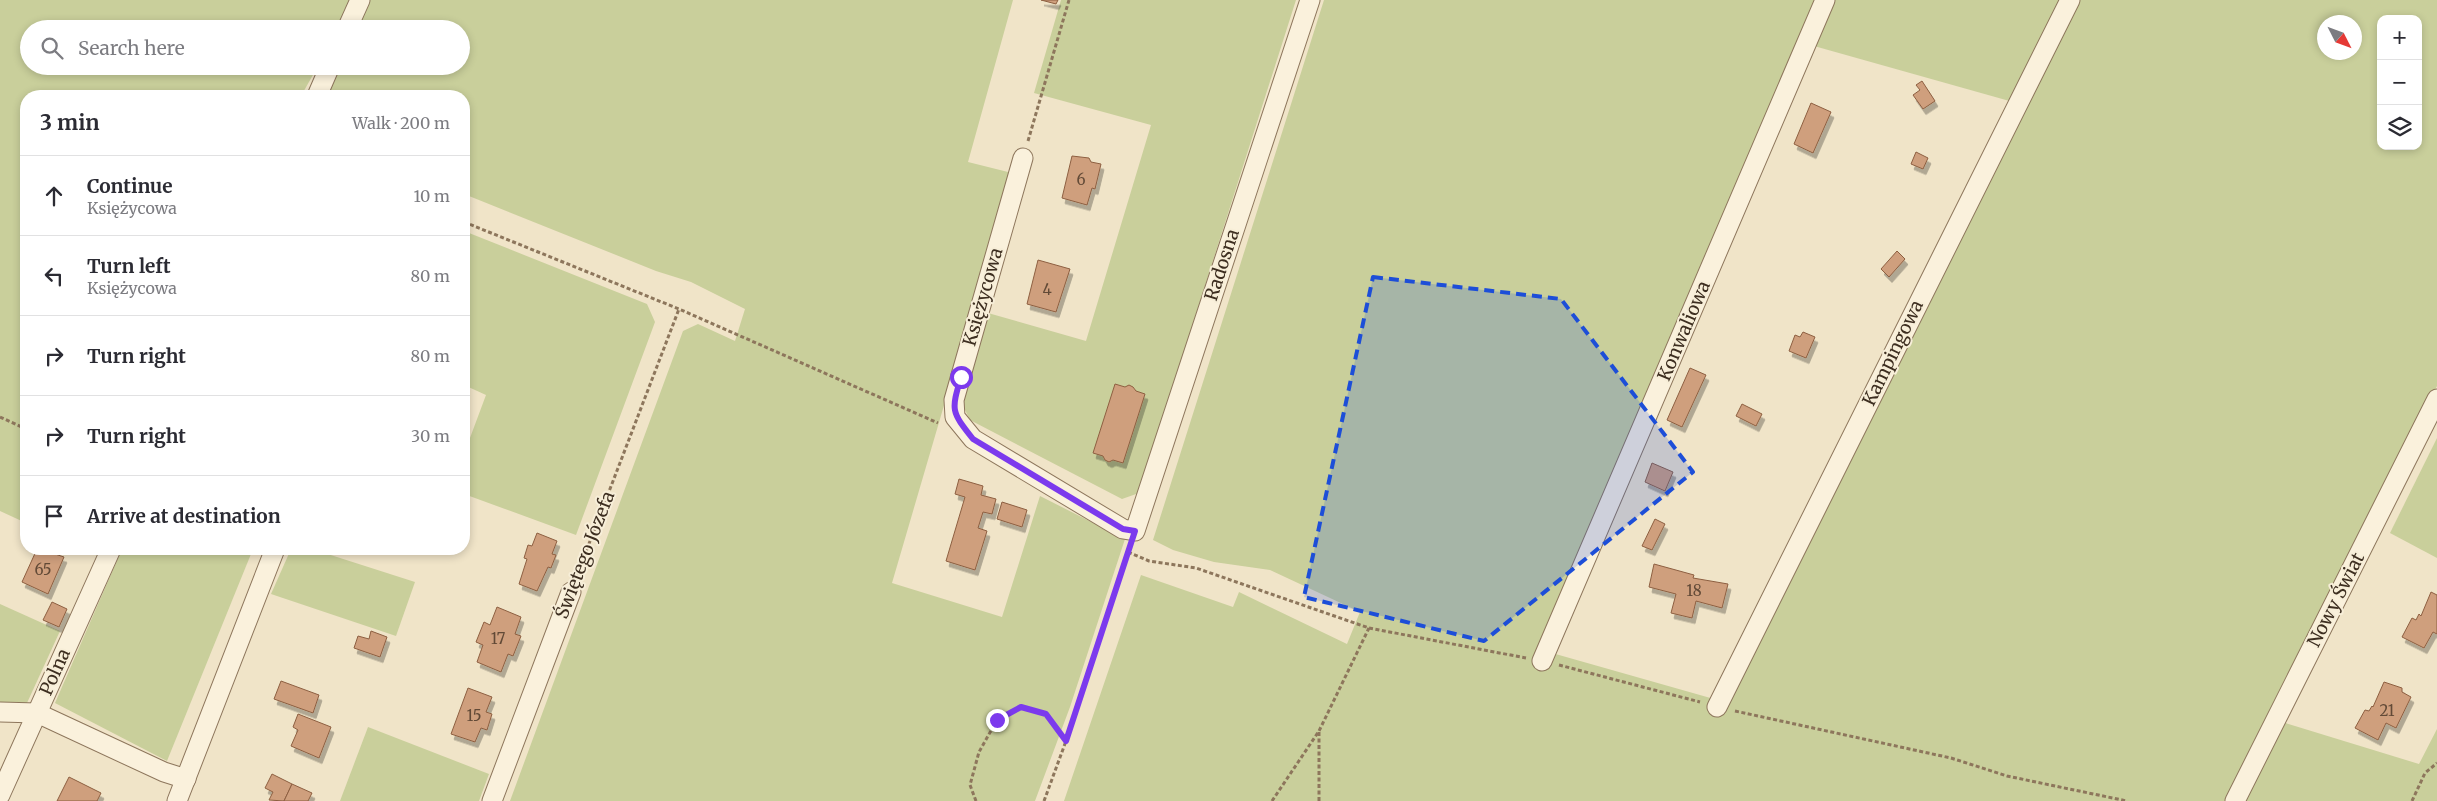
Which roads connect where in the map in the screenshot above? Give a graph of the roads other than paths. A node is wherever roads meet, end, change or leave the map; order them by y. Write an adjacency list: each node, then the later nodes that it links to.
1 (360, 0): 5 (street)
2 (1310, 0): 10 (street, Radosna)
3 (1825, 0): 14 (street, Konwaliowa)
4 (2070, 0): 15 (street, Kampingowa)
5 (351, 20)
6 (326, 75): 7 (street)
7 (320, 90)
8 (1023, 158): 10 (street, Księżycowa)
9 (2437, 399): 22 (street, Nowy Świat)
10 (1135, 531)
11 (108, 555): 17 (street, Polna)
12 (273, 555): 18 (street)
13 (571, 592): 21 (street, Świętego Józefa)
14 (1542, 661)
15 (1717, 707)
16 (0, 712): 17 (street)
17 (37, 713): 18 (street); 19 (street, Polna)
18 (186, 779): 20 (street)
19 (0, 795)
20 (178, 801)
21 (492, 801)
22 (2234, 801)

